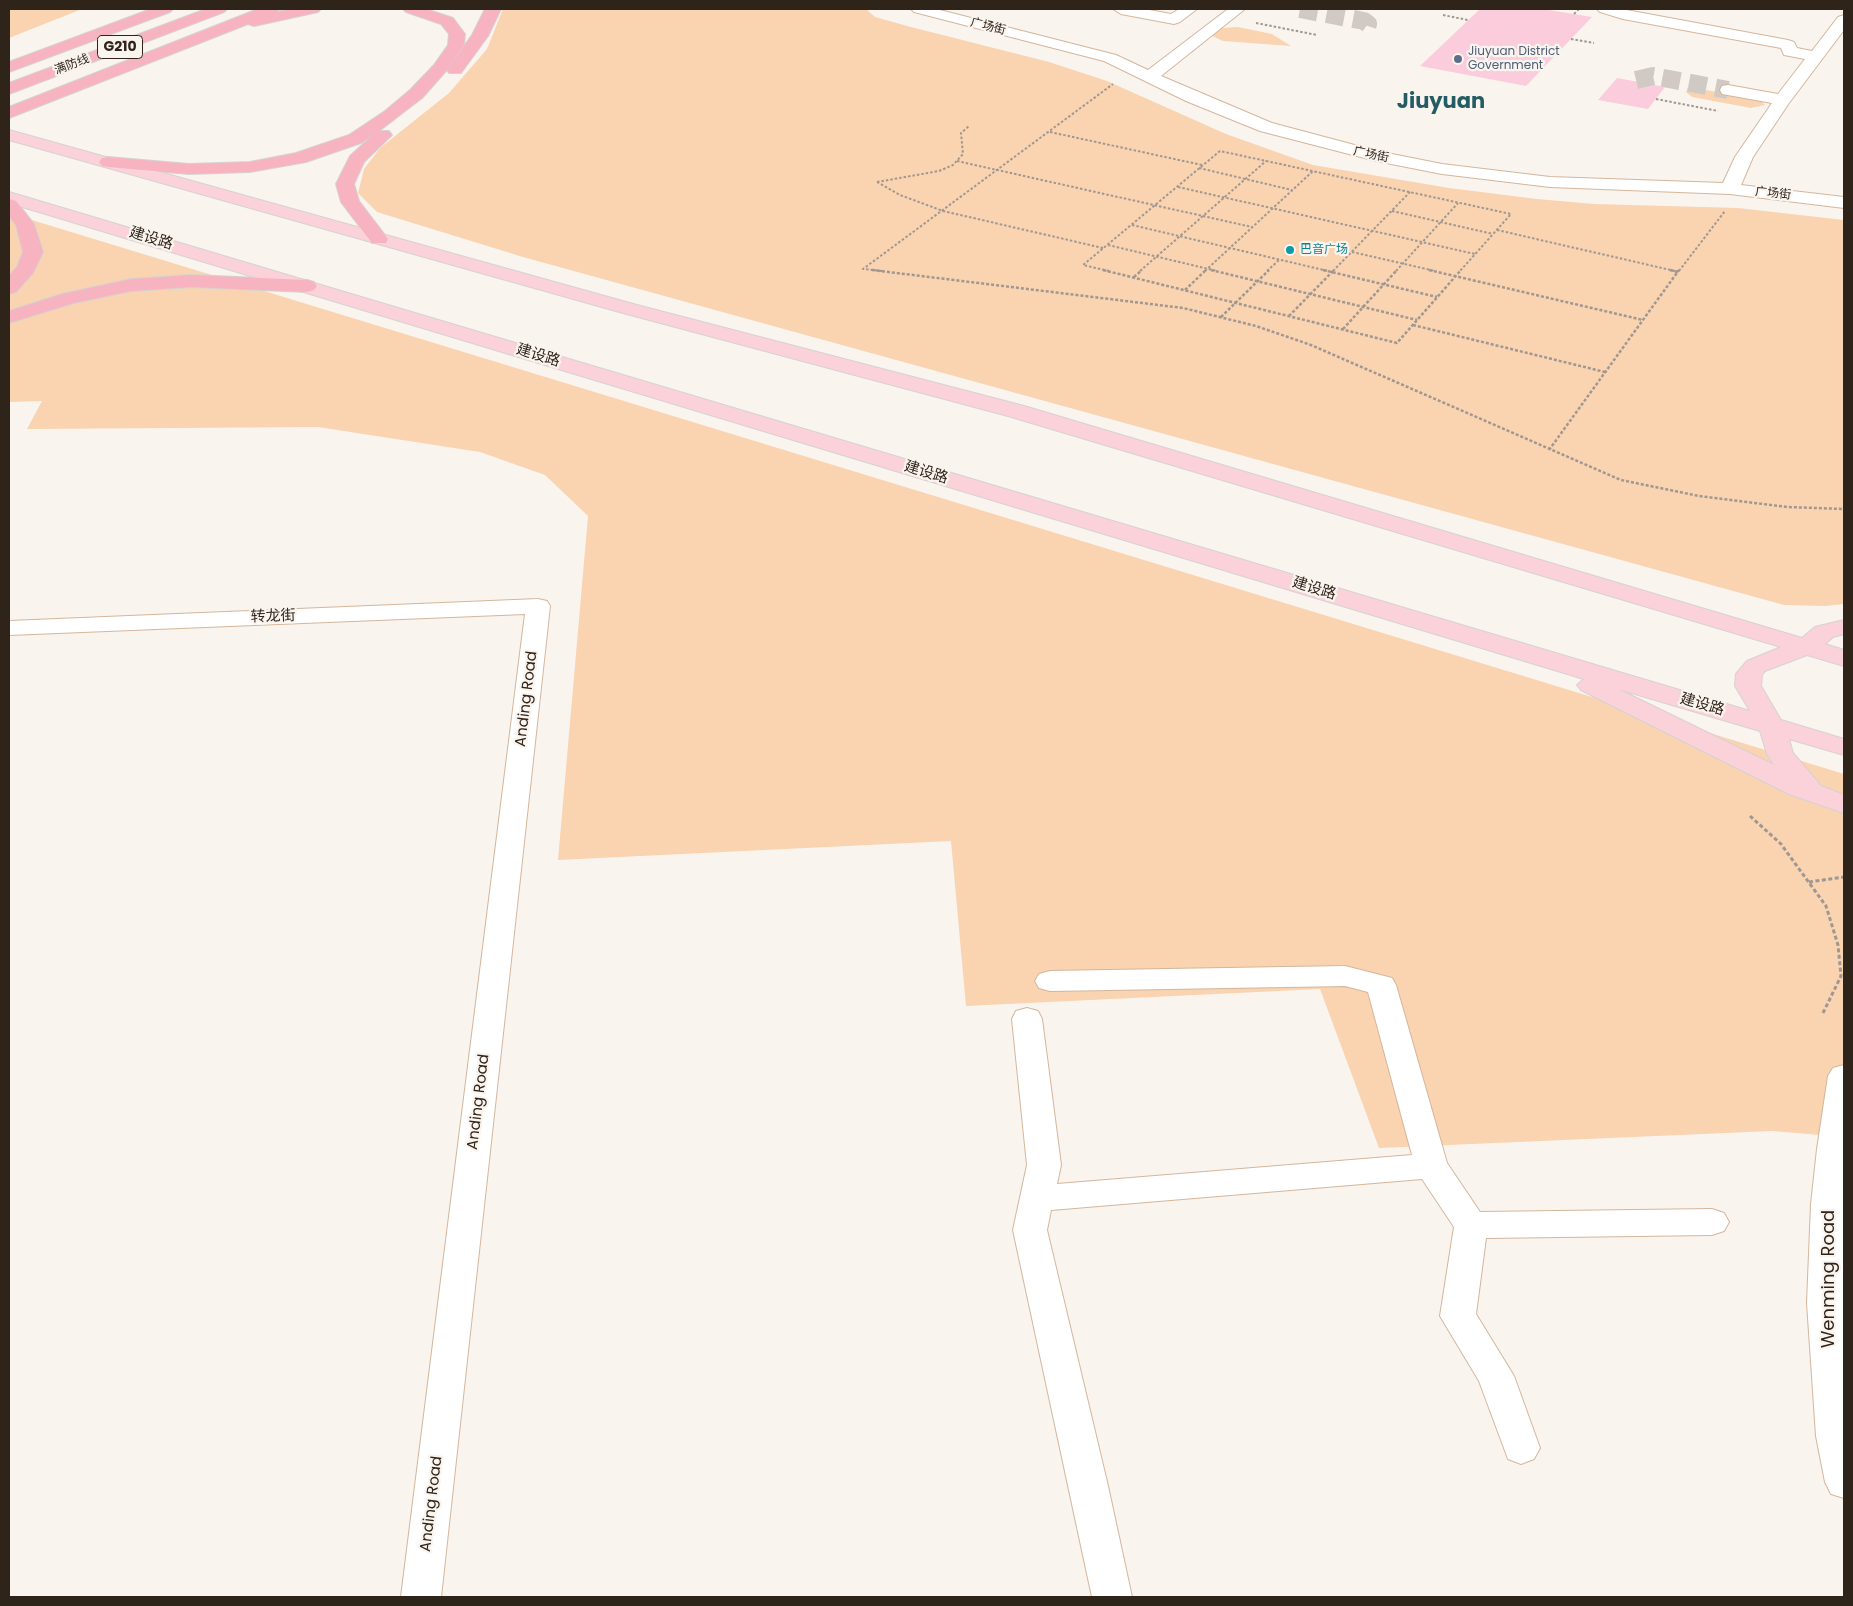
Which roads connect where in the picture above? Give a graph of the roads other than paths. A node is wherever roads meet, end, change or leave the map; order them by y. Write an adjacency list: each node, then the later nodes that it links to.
1 (165, 9): 17 (highway, 满防线 / G210)
2 (219, 9): 19 (highway, 满防线 / G210)
3 (270, 9): 14 (highway)
4 (313, 9): 14 (highway)
5 (411, 9): 24 (highway)
6 (493, 9): 29 (highway)
7 (919, 9): 18 (street, 广场街)
8 (1121, 9): 12 (street)
9 (1189, 9): 12 (street)
10 (1605, 9): 16 (street)
11 (1231, 13): 15 (street)
12 (1174, 19): 15 (street)
13 (1844, 20): 16 (street)
14 (221, 29): 22 (highway)
15 (1203, 34): 18 (street)
16 (1816, 56): 21 (street)
17 (9, 67)
18 (1150, 76): 25 (street, 广场街)
19 (14, 87)
20 (1728, 90): 21 (street)
21 (1782, 100): 25 (street)
22 (9, 113)
23 (9, 135): 24 (main road)
24 (108, 162): 29 (main road)
25 (1735, 190): 27 (street, 广场街)
26 (9, 197): 30 (main road, 建设路)
27 (1844, 203)
28 (9, 205): 31 (highway)
29 (379, 239): 34 (main road)
30 (307, 286): 32 (highway); 38 (main road, 建设路)
31 (9, 288)
32 (9, 317)
33 (538, 606): 36 (street, 转龙街); 54 (street, Anding Road)
34 (1699, 616): 35 (main road); 37 (main road)
35 (1843, 627): 37 (main road)
36 (9, 628)
37 (1806, 646): 39 (main road); 40 (main road)
38 (1542, 658): 40 (main road, 建设路); 42 (main road)
39 (1844, 658)
40 (1771, 725): 41 (main road, 建设路); 42 (main road)
41 (1844, 747)
42 (1818, 796): 43 (main road); 44 (main road)
43 (1844, 804)
44 (1844, 818)
45 (1050, 982): 48 (street)
46 (1027, 1020): 49 (street)
47 (1844, 1076): 53 (street, Wenming Road)
48 (1432, 1166): 49 (street); 51 (street)
49 (1037, 1198): 55 (street)
50 (1712, 1222): 51 (street)
51 (1471, 1226): 52 (street)
52 (1520, 1448)
53 (1844, 1482)
54 (420, 1597)
55 (1112, 1597)

